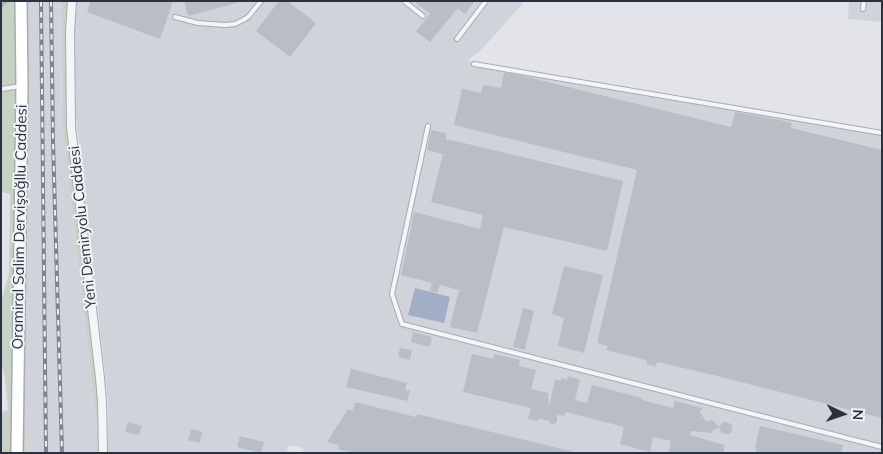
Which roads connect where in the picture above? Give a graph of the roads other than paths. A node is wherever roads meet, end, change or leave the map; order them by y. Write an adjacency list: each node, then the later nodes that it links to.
1 (21, 1): 12 (street, Oramiral Salim Dervişoğllu Caddesi)
2 (72, 1): 18 (street, Yeni Demiryolu Caddesi)
3 (261, 1): 9 (lane)
4 (404, 1): 8 (lane)
5 (486, 1): 10 (lane)
6 (864, 1): 7 (lane)
7 (864, 9)
8 (423, 16)
9 (174, 17)
10 (457, 39)
11 (474, 64): 15 (lane)
12 (22, 86): 13 (lane); 17 (street, Oramiral Salim Dervişoğllu Caddesi)
13 (1, 89)
14 (428, 126): 16 (lane)
15 (882, 134)
16 (882, 447)
17 (17, 453)
18 (103, 453)

